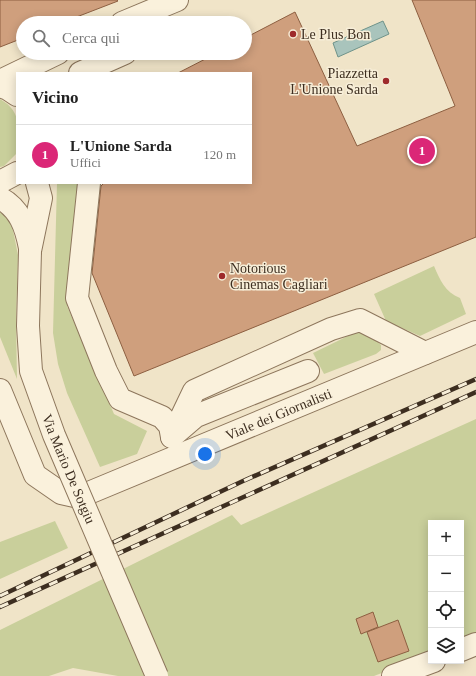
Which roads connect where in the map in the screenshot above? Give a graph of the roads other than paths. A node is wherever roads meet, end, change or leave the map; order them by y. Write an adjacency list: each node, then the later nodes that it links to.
1 (177, 0): 2 (street)
2 (146, 6): 3 (street)
3 (132, 16)
4 (44, 60): 7 (street)
5 (58, 60): 8 (street)
6 (110, 60): 9 (street)
7 (19, 72)
8 (67, 72)
9 (82, 72)
10 (16, 73): 11 (street)
11 (0, 81)
12 (0, 86): 13 (street)
13 (16, 95)
14 (16, 174): 15 (street)
15 (0, 182)
16 (37, 184): 19 (street, Via Mario De Sotgiu)
17 (89, 184): 24 (street)
18 (0, 198): 19 (street, Via Mario De Sotgiu)
19 (30, 251): 29 (street, Via Mario De Sotgiu, bridge)
20 (476, 332): 21 (street, Viale dei Giornalisti)
21 (426, 353): 24 (street); 25 (street, Viale dei Giornalisti)
22 (308, 371): 24 (street)
23 (0, 390): 25 (street, Viale dei Giornalisti)
24 (172, 437): 25 (street)
25 (156, 466)
26 (476, 644): 27 (street)
27 (464, 649)
28 (428, 663): 30 (street)
29 (158, 676)
30 (393, 676)

